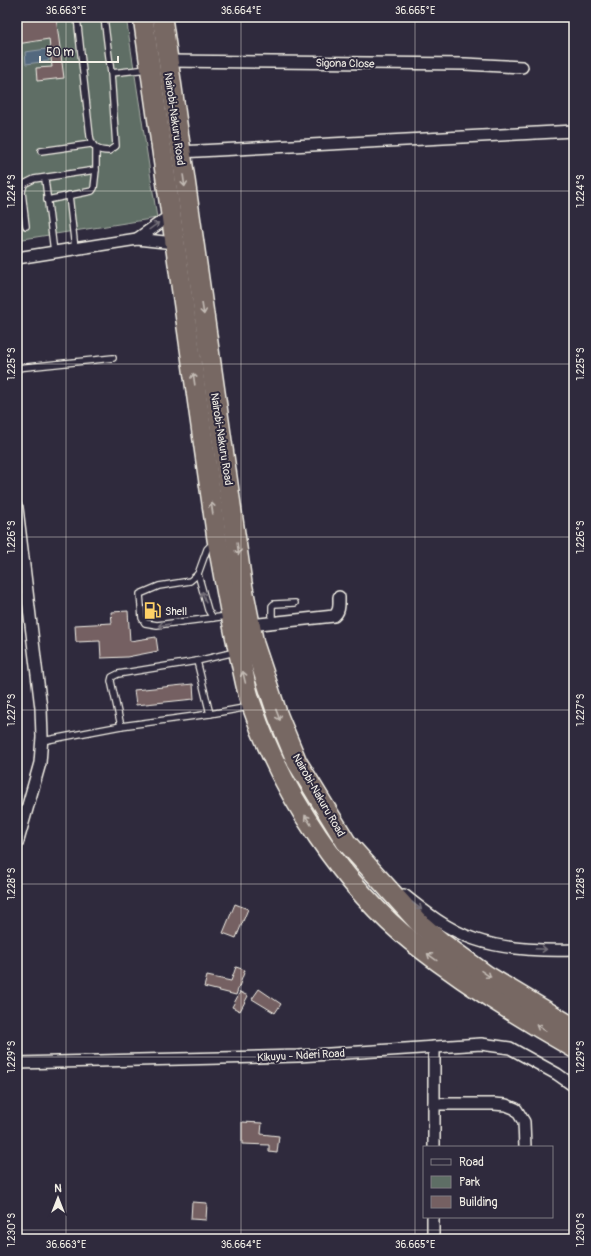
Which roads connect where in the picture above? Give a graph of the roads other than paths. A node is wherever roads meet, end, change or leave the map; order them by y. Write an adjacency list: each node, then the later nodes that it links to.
1 (76, 17): 10 (lane)
2 (104, 17): 8 (lane)
3 (143, 17): 7 (highway)
4 (162, 17): 5 (highway, Nairobi-Nakuru Road)
5 (168, 61): 6 (street, Sigona Close); 13 (highway, Nairobi-Nakuru Road)
6 (522, 67)
7 (150, 69): 8 (lane); 18 (highway)
8 (111, 73): 11 (lane)
9 (574, 131): 13 (street)
10 (91, 144): 11 (lane); 12 (lane)
11 (96, 149): 14 (lane)
12 (41, 151)
13 (180, 152): 34 (highway, Nairobi-Nakuru Road, one-way to 34)
14 (96, 170): 15 (lane); 16 (lane)
15 (45, 179): 17 (lane); 19 (lane)
16 (69, 195): 17 (lane); 22 (lane)
17 (47, 200): 23 (lane)
18 (171, 215): 20 (street, one-way to 18); 21 (highway)
19 (26, 226)
20 (138, 239): 21 (street); 22 (street)
21 (174, 243): 28 (highway, one-way to 21)
22 (75, 249): 23 (street)
23 (54, 252): 24 (street)
24 (17, 258)
25 (113, 358): 26 (lane)
26 (17, 368)
27 (17, 508): 40 (street)
28 (217, 539): 29 (lane); 32 (highway)
29 (198, 574): 32 (lane, one-way to 29); 32 (lane, one-way to 29)
30 (339, 597): 33 (street)
31 (295, 603): 33 (lane)
32 (222, 617): 35 (highway)
33 (272, 623): 34 (street)
34 (250, 625): 41 (highway, Nairobi-Nakuru Road, one-way to 41)
35 (238, 652): 36 (lane); 37 (highway, one-way to 35)
36 (197, 661): 38 (lane); 39 (lane)
37 (252, 706): 38 (lane); 46 (highway, one-way to 37)
38 (210, 714): 39 (lane)
39 (121, 726): 40 (lane)
40 (42, 741): 42 (street)
41 (346, 842): 43 (street, one-way to 43); 44 (highway, Nairobi-Nakuru Road, one-way to 44)
42 (17, 844)
43 (574, 950)
44 (574, 1028)
45 (434, 1047): 47 (street, Kikuyu - Nderi Road); 48 (street, Kikuyu - Nderi Road); 49 (street)
46 (574, 1048)
47 (17, 1063)
48 (574, 1086)
49 (434, 1104): 50 (street); 51 (street)
50 (434, 1146)
51 (525, 1146)
52 (433, 1218): 53 (street)
53 (433, 1239)

